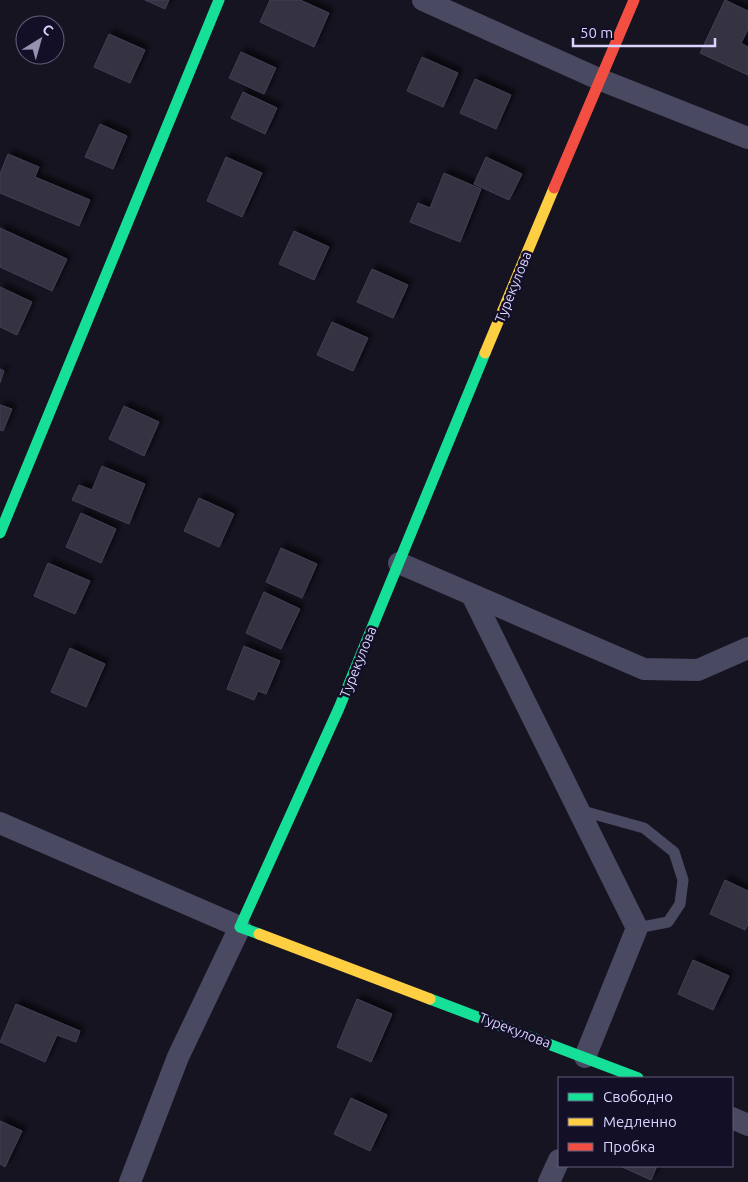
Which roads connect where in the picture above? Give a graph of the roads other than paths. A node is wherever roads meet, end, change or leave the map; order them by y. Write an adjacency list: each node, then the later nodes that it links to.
1 (219, 0): 6 (street)
2 (423, 0): 4 (street)
3 (634, 0): 4 (street, Турекулова)
4 (602, 80): 5 (street); 7 (street, Турекулова)
5 (748, 136)
6 (0, 533)
7 (399, 563): 8 (street); 12 (street, Турекулова)
8 (472, 595): 9 (street); 10 (street)
9 (748, 648)
10 (579, 810): 13 (street); 13 (lane)
11 (0, 823): 12 (street)
12 (240, 927): 14 (street, Турекулова); 19 (street)
13 (638, 928): 14 (street)
14 (595, 1066): 15 (street, Турекулова)
15 (634, 1077)
16 (733, 1118): 17 (street)
17 (748, 1125)
18 (558, 1162): 20 (street)
19 (130, 1182)
20 (549, 1182)

